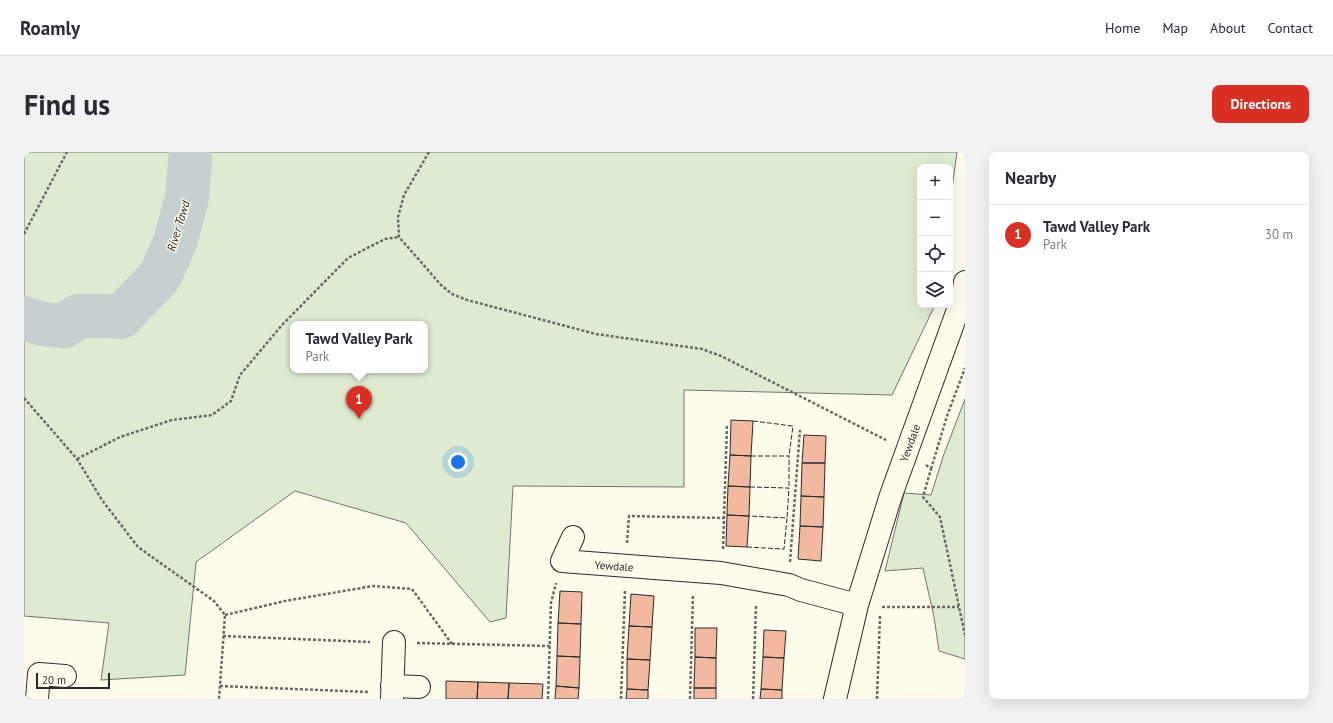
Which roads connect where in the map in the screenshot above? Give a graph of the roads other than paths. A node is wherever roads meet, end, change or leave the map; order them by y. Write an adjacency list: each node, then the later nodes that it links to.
1 (965, 282): 3 (street, Yewdale)
2 (573, 537): 3 (street, Yewdale)
3 (857, 605): 9 (street, Yewdale)
4 (394, 642): 7 (street)
5 (65, 676): 8 (street)
6 (420, 687): 7 (street)
7 (392, 692)
8 (37, 699)
9 (835, 699)

